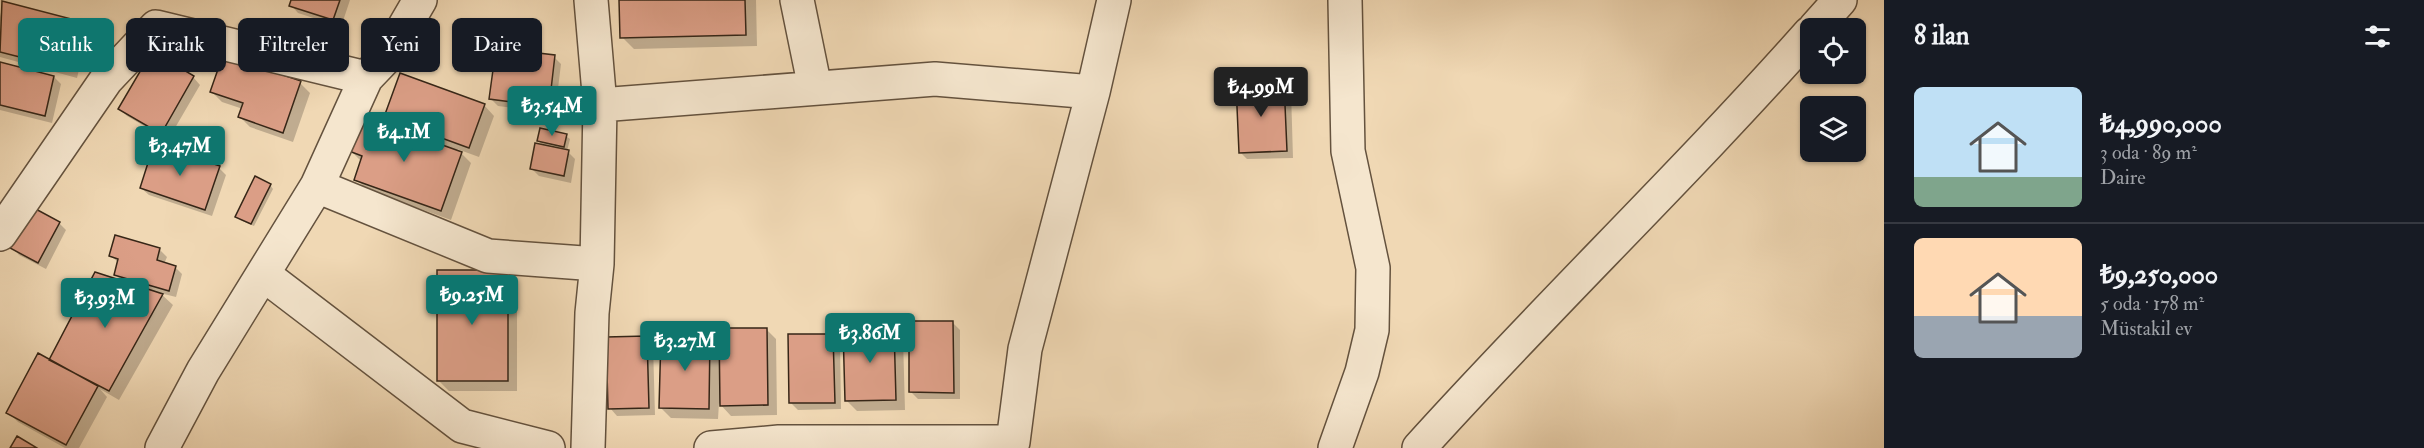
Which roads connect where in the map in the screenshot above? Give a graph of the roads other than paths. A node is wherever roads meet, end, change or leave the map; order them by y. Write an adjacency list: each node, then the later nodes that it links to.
1 (420, 0): 9 (street)
2 (591, 0): 12 (street)
3 (797, 0): 10 (street)
4 (1114, 0): 11 (street)
5 (1345, 0): 21 (street)
6 (1840, 0): 7 (street)
7 (1824, 18)
8 (1800, 44): 22 (street)
9 (366, 78): 13 (street); 14 (street)
10 (815, 88): 11 (street); 12 (street)
11 (1093, 92): 20 (street)
12 (600, 105): 15 (street)
13 (317, 186): 15 (street); 16 (street)
14 (0, 234)
15 (597, 264): 19 (street)
16 (263, 274): 17 (street); 18 (street)
17 (162, 448)
18 (548, 448)
19 (588, 448)
20 (711, 448)
21 (1335, 448)
22 (1419, 448)

